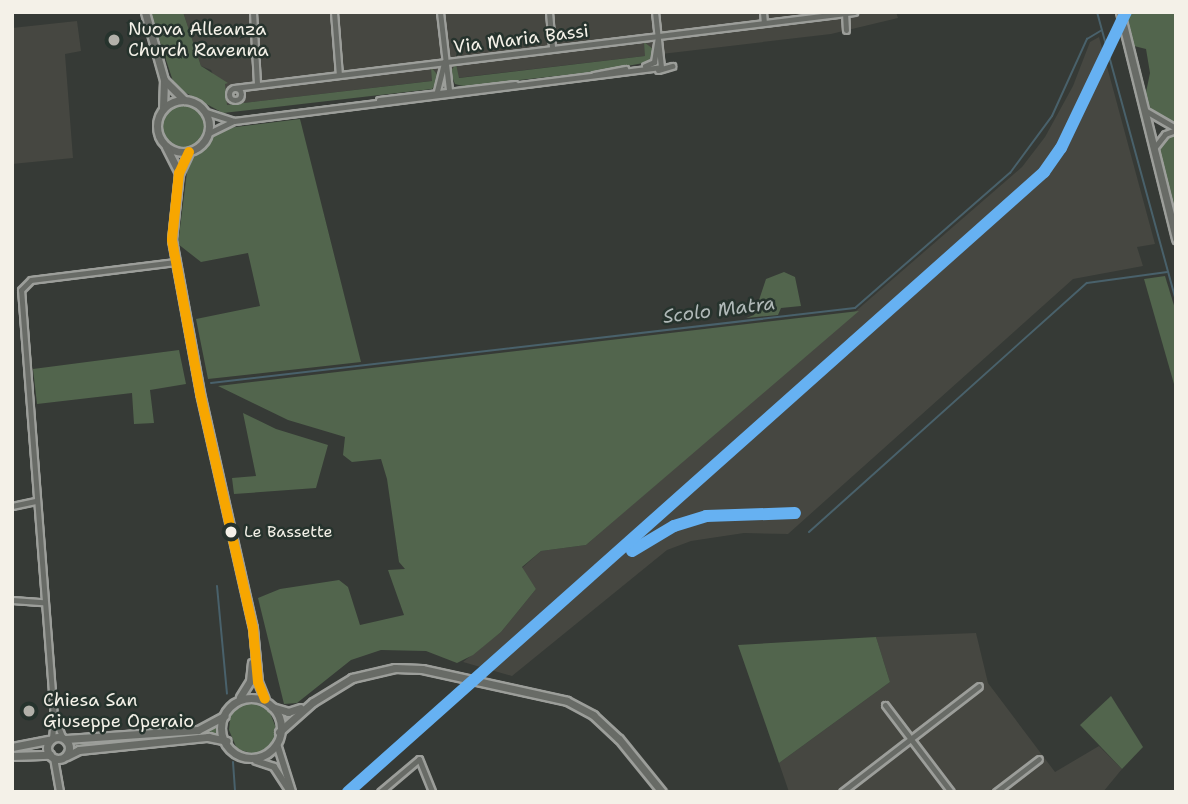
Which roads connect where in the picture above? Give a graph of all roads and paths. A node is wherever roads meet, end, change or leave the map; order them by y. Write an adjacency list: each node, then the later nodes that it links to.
1 (145, 12): 19 (main road)
2 (253, 12): 20 (street)
3 (334, 12): 16 (street)
4 (440, 12): 15 (street)
5 (550, 12): 14 (street)
6 (655, 12): 13 (street)
7 (764, 12): 11 (street)
8 (854, 12): 10 (street, Via Maria Bassi)
9 (1119, 12): 29 (main road)
10 (845, 13): 11 (street, Via Maria Bassi); 12 (street)
11 (764, 23): 13 (street, Via Maria Bassi)
12 (846, 30)
13 (657, 37): 14 (street, Via Maria Bassi); 17 (street); 17 (street)
14 (552, 47): 15 (street, Via Maria Bassi)
15 (444, 62): 16 (street, Via Maria Bassi); 18 (street)
16 (339, 75): 20 (street, Via Maria Bassi)
17 (584, 78): 21 (street)
18 (446, 79): 23 (street); 24 (street); 26 (street)
19 (164, 80): 27 (main road); 31 (main road)
20 (257, 85): 22 (street, Via Maria Bassi)
21 (528, 85): 23 (street); 25 (street)
22 (234, 88)
23 (458, 88): 24 (street)
24 (449, 90): 25 (street); 26 (street); 28 (street)
25 (493, 90): 28 (street)
26 (437, 91): 30 (street)
27 (184, 100): 31 (main road); 32 (main road)
28 (405, 100): 30 (street)
29 (1140, 100): 34 (street); 38 (main road)
30 (369, 103): 33 (street)
31 (163, 108): 36 (main road)
32 (206, 112): 33 (street); 35 (main road)
33 (234, 121): 35 (street)
34 (1176, 129): 38 (street)
35 (207, 134): 37 (main road)
36 (166, 146): 37 (main road); 39 (main road)
37 (189, 152): 39 (main road)
38 (1153, 154): 40 (main road)
39 (179, 173): 41 (main road)
40 (1176, 239)
41 (175, 262): 42 (street); 46 (main road)
42 (35, 500): 43 (street); 45 (street)
43 (12, 506)
44 (12, 600): 45 (street)
45 (43, 602): 54 (street)
46 (254, 641): 48 (main road); 49 (main road)
47 (979, 686): 58 (street)
48 (240, 697): 49 (main road); 53 (main road)
49 (265, 699): 52 (main road)
50 (313, 702): 52 (main road); 55 (main road); 72 (main road)
51 (885, 705): 58 (street)
52 (272, 707): 55 (main road)
53 (224, 716): 56 (main road); 59 (main road)
54 (54, 718): 56 (street); 57 (street)
55 (279, 732): 60 (main road)
56 (64, 738): 57 (main road); 64 (main road)
57 (51, 739): 61 (main road); 63 (main road)
58 (911, 740): 73 (street); 74 (street)
59 (227, 741): 64 (main road); 66 (main road)
60 (277, 744): 66 (main road); 69 (street)
61 (12, 747)
62 (12, 756): 63 (main road)
63 (52, 756): 64 (main road); 67 (street)
64 (65, 757): 67 (street)
65 (1039, 759): 75 (street)
66 (256, 761): 69 (street)
67 (59, 770): 68 (street)
68 (60, 792)
69 (291, 792)
70 (380, 792): 71 (street)
71 (432, 792)
72 (662, 792)
73 (842, 792)
74 (951, 792)
75 (996, 792)

